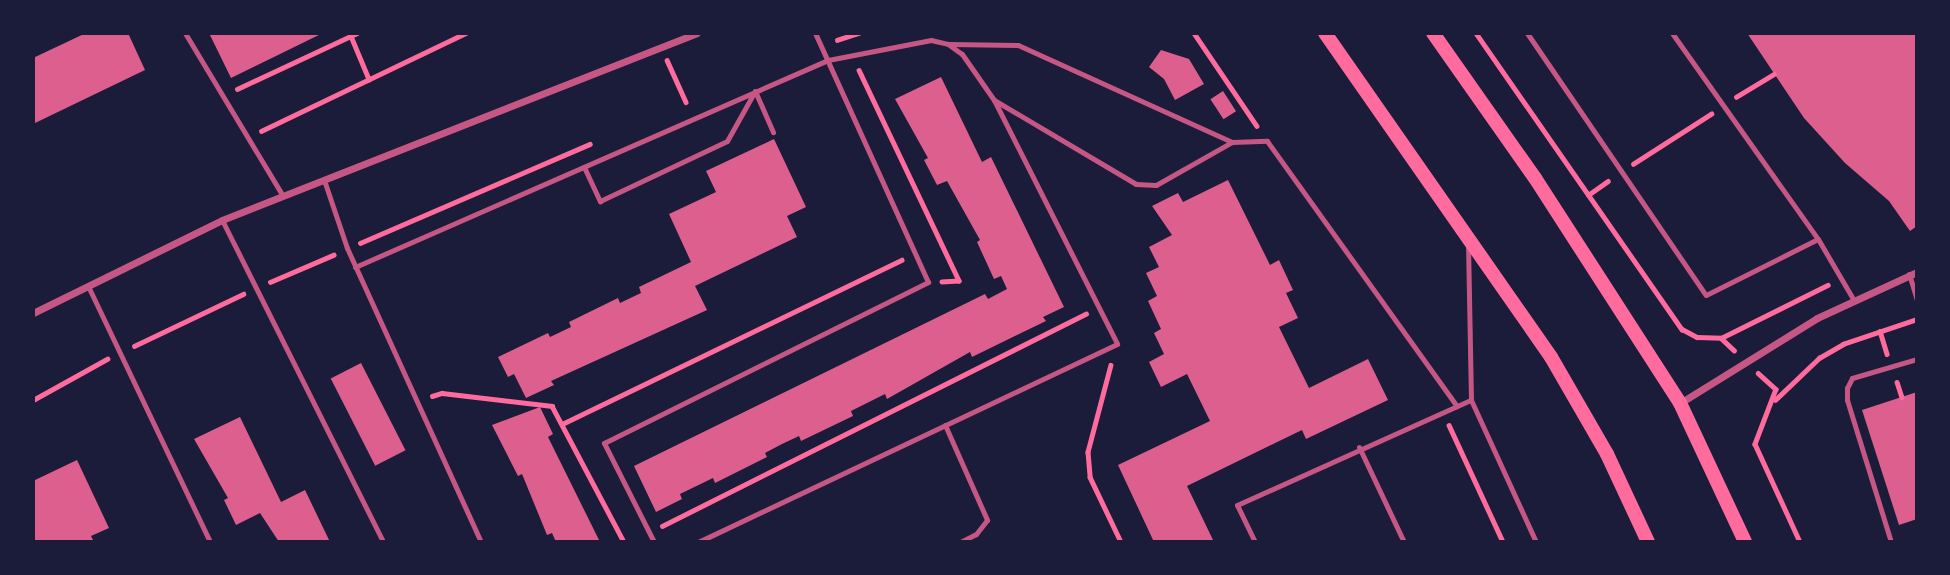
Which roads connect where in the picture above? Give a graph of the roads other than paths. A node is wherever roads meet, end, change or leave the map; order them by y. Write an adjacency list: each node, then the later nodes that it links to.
1 (185, 33): 16 (lane)
2 (697, 33): 15 (street)
3 (816, 33): 9 (lane)
4 (1325, 33): 18 (main road)
5 (1433, 33): 28 (main road)
6 (1527, 33): 19 (lane)
7 (1672, 33): 19 (lane)
8 (948, 44): 9 (lane); 11 (lane); 13 (lane)
9 (828, 60): 10 (lane); 35 (lane)
10 (755, 91): 12 (lane); 14 (lane); 14 (lane)
11 (994, 100): 13 (lane); 30 (lane)
12 (773, 132)
13 (1233, 142): 29 (lane)
14 (584, 167): 20 (lane)
15 (324, 180): 16 (street); 20 (lane)
16 (283, 196): 17 (street)
17 (222, 220): 22 (street); 33 (lane)
18 (1468, 238): 27 (lane); 41 (main road)
19 (1818, 239): 23 (lane)
20 (355, 267): 34 (lane)
21 (1913, 273): 23 (street); 24 (lane)
22 (88, 286): 25 (street); 32 (lane)
23 (1853, 299): 28 (street)
24 (1917, 300)
25 (33, 313)
26 (1917, 359): 43 (lane)
27 (1471, 400): 29 (lane); 40 (lane)
28 (1681, 403): 42 (main road)
29 (1457, 405): 31 (lane)
30 (944, 425): 36 (lane); 37 (lane)
31 (1359, 447): 38 (lane); 39 (lane)
32 (210, 542)
33 (383, 542)
34 (481, 542)
35 (654, 542)
36 (698, 542)
37 (960, 542)
38 (1255, 542)
39 (1404, 542)
40 (1536, 542)
41 (1648, 542)
42 (1745, 542)
43 (1891, 542)

